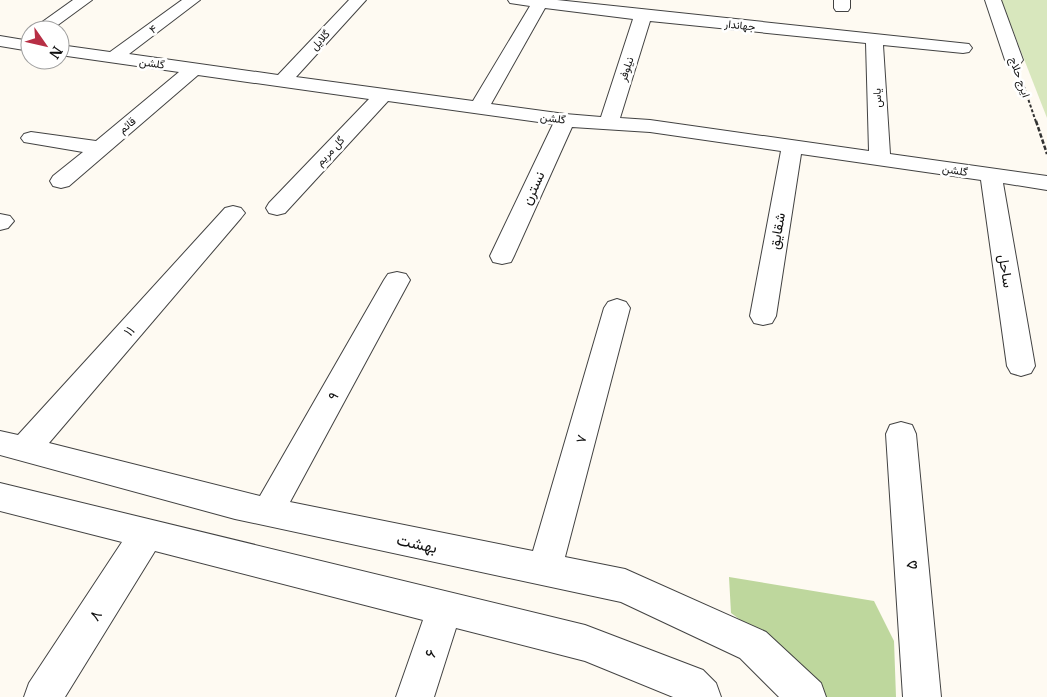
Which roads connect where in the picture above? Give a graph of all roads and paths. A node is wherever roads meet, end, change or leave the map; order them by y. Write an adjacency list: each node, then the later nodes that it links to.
1 (84, 0): 8 (street)
2 (192, 0): 12 (street, ۴)
3 (358, 0): 15 (street, گلایل)
4 (516, 0): 6 (street, جهاندار)
5 (993, 0): 13 (street, ایرج حلاج)
6 (540, 2): 7 (street, جهاندار); 17 (street)
7 (643, 15): 9 (street, جهاندار); 19 (street, نیلوفر)
8 (55, 20)
9 (874, 38): 10 (street, جهاندار); 24 (street, یاس)
10 (963, 48)
11 (70, 51): 12 (street, گلشن)
12 (114, 57): 14 (street, گلشن)
13 (1014, 60): 23 (path, ایرج حلاج)
14 (194, 68): 15 (street, گلشن); 22 (street, قائم)
15 (282, 81): 16 (street, گلشن)
16 (383, 95): 17 (street, گلشن); 28 (street, گل مریم)
17 (479, 108): 18 (street, گلشن)
18 (565, 120): 19 (street, گلشن); 30 (street, نسترن)
19 (609, 122): 21 (street, گلشن)
20 (31, 138): 22 (street)
21 (792, 147): 24 (street, گلشن); 33 (street, شقایق)
22 (100, 148): 26 (street, قائم)
23 (1047, 154)
24 (880, 158): 25 (street, گلشن)
25 (991, 176): 27 (street, گلشن); 34 (street, ساحل)
26 (61, 181)
27 (1047, 183)
28 (277, 208)
29 (233, 213): 36 (street, ۱۱)
30 (502, 256)
31 (397, 280): 38 (street, ۹)
32 (618, 308): 40 (street, ۷)
33 (763, 316)
34 (1021, 366)
35 (901, 434): 46 (street, ۵)
36 (12, 446): 38 (street, بهشت)
37 (0, 498): 39 (street)
38 (268, 512): 40 (street, بهشت)
39 (147, 534): 41 (street); 42 (street, ۸)
40 (545, 569): 45 (street, بهشت)
41 (445, 608): 43 (street, ۶); 44 (street)
42 (43, 697)
43 (415, 697)
44 (702, 697)
45 (807, 697)
46 (922, 697)

